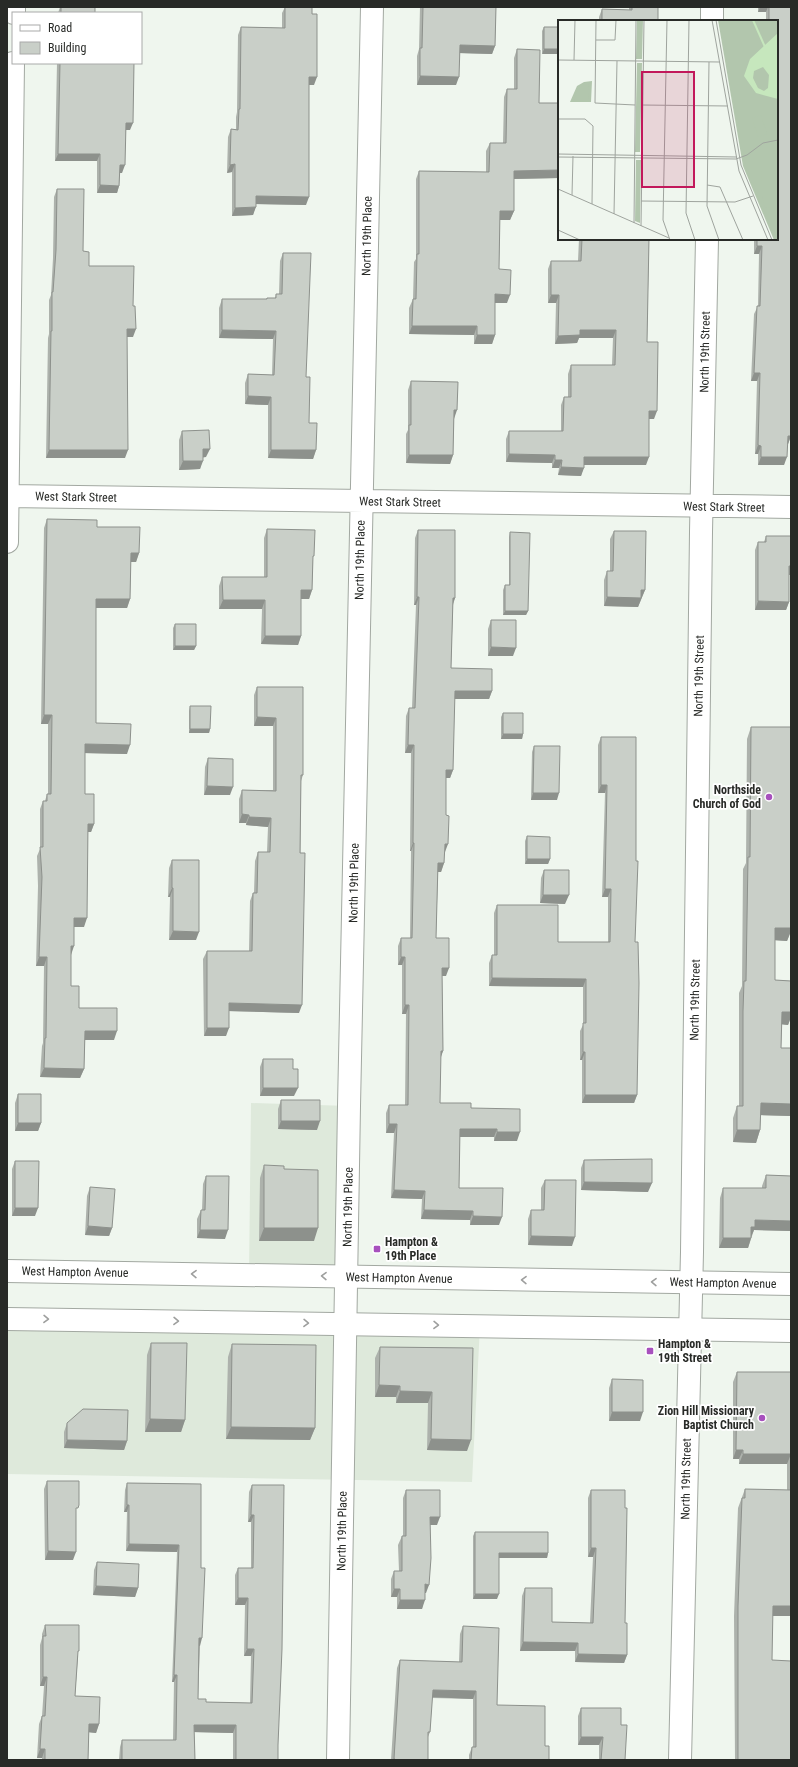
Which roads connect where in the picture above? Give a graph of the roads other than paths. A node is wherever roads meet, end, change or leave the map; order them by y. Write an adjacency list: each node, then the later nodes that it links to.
1 (372, 7): 7 (street, North 19th Place)
2 (712, 7): 3 (street)
3 (712, 20)
4 (13, 64): 6 (street)
5 (707, 240): 8 (street, North 19th Street)
6 (8, 496): 7 (street, West Stark Street); 10 (street)
7 (362, 501): 8 (street, West Stark Street); 12 (street, North 19th Place)
8 (702, 506): 9 (street, West Stark Street); 13 (street, North 19th Street)
9 (791, 507)
10 (7, 542)
11 (7, 1271): 12 (street, West Hampton Avenue, one-way to 11)
12 (347, 1277): 13 (street, West Hampton Avenue, one-way to 12); 16 (street, North 19th Place)
13 (691, 1283): 14 (street, West Hampton Avenue); 17 (street, North 19th Street)
14 (791, 1284)
15 (7, 1319): 16 (street, one-way to 16)
16 (346, 1324): 17 (street, one-way to 17); 19 (street, North 19th Place)
17 (690, 1329): 18 (street); 20 (street, North 19th Street)
18 (791, 1331)
19 (338, 1760)
20 (680, 1760)

